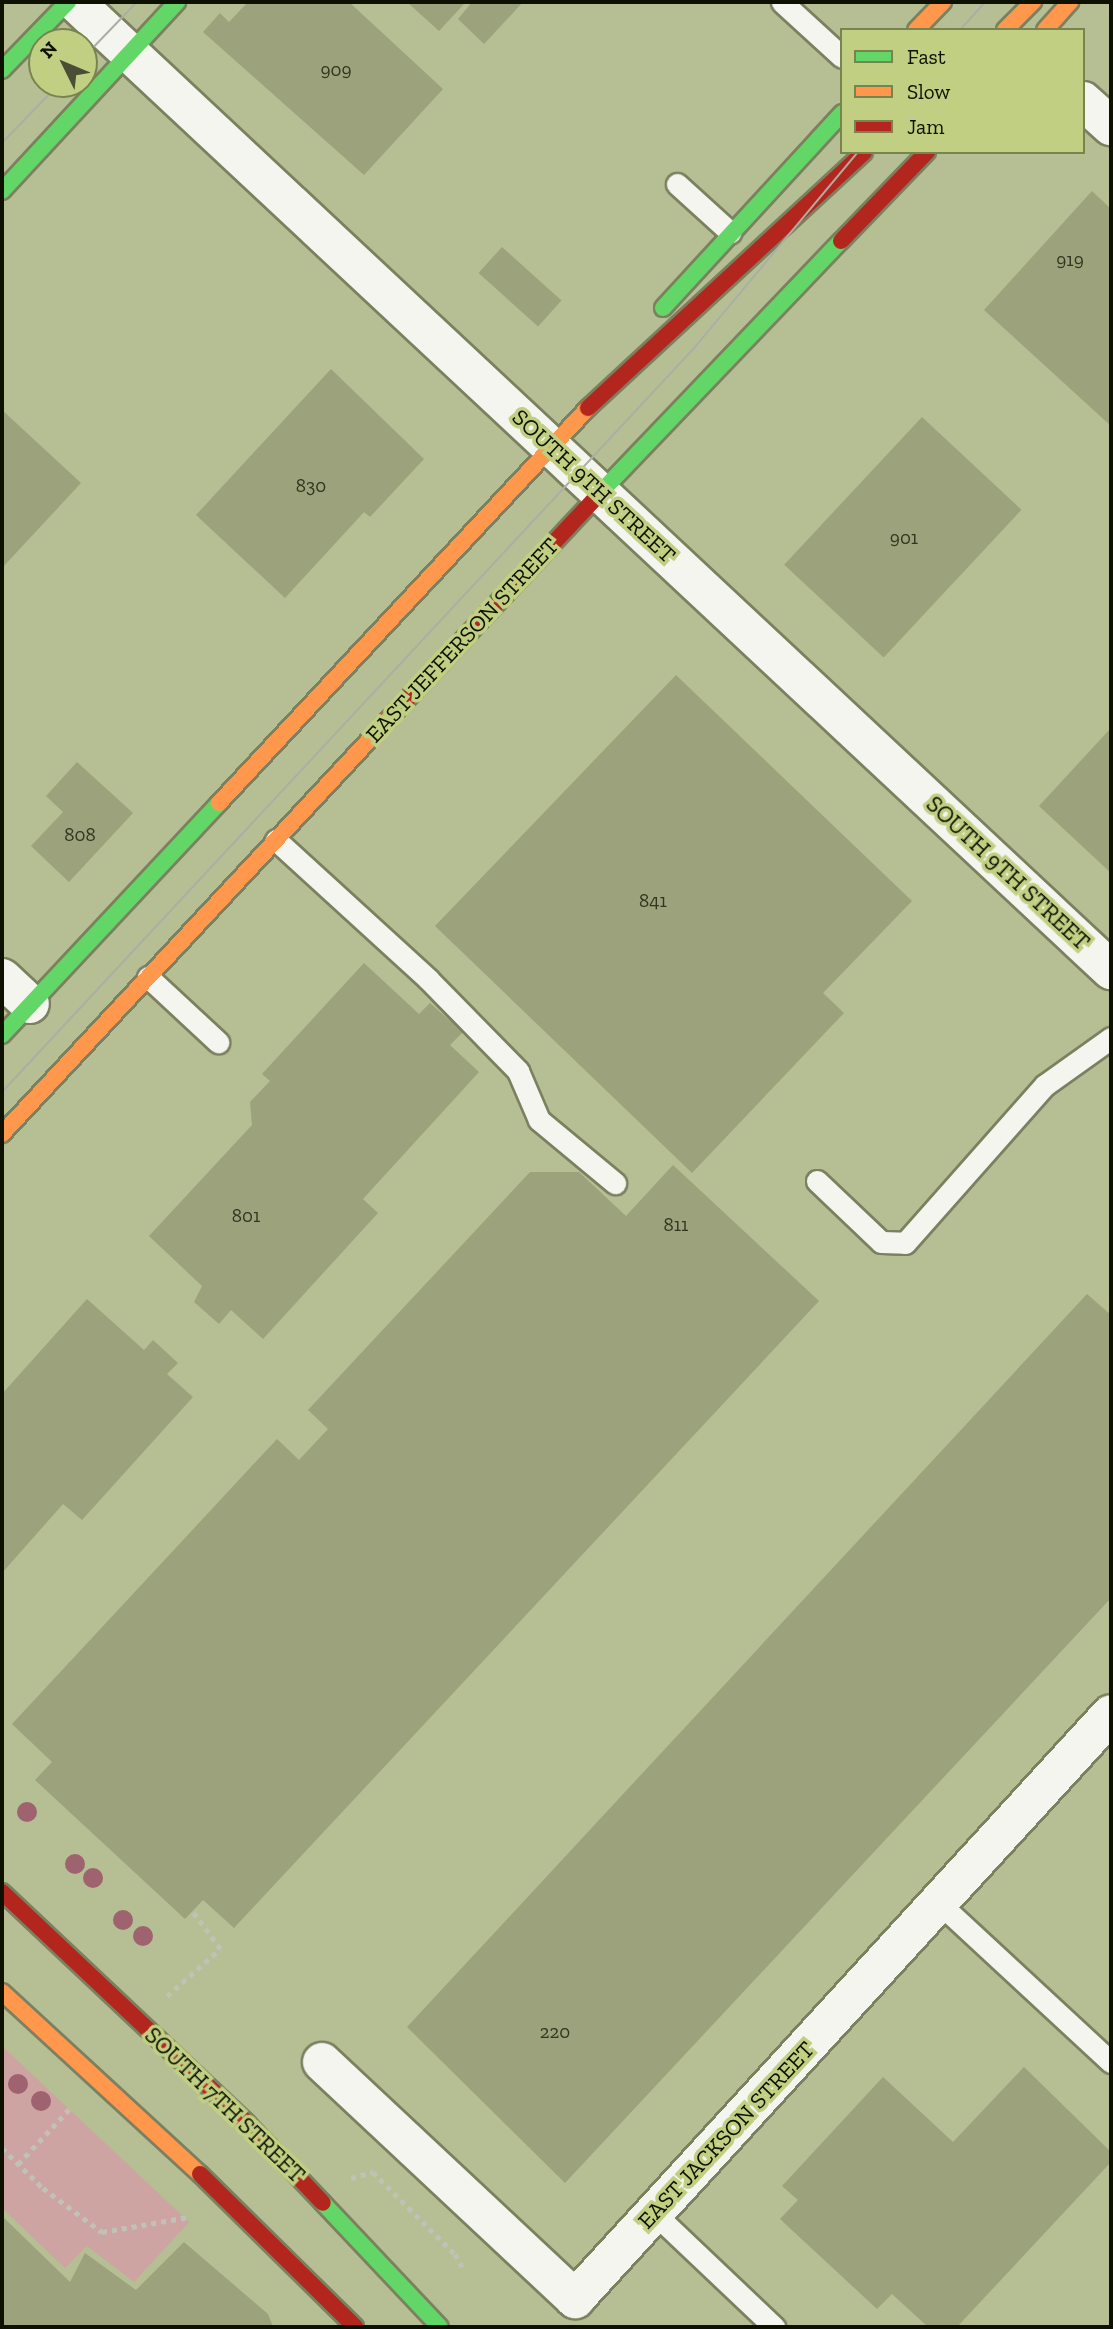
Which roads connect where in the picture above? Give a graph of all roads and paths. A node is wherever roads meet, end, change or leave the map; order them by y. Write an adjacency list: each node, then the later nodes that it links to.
1 (68, 2): 11 (main road)
2 (75, 2): 9 (street, SOUTH 9TH STREET)
3 (177, 2): 9 (main road)
4 (782, 2): 10 (lane)
5 (943, 2): 7 (main road)
6 (1070, 2): 8 (main road)
7 (918, 28)
8 (1047, 28)
9 (129, 53): 18 (main road); 21 (street, SOUTH 9TH STREET)
10 (840, 55)
11 (2, 72)
12 (1085, 103): 14 (street)
13 (840, 115): 19 (main road)
14 (1111, 126)
15 (862, 154): 20 (main road)
16 (925, 154): 22 (main road, EAST JEFFERSON STREET)
17 (677, 184): 19 (lane)
18 (2, 191)
19 (730, 232): 20 (main road)
20 (591, 405): 21 (main road)
21 (552, 447): 22 (street, SOUTH 9TH STREET); 27 (main road)
22 (601, 492): 23 (main road, EAST JEFFERSON STREET); 24 (street, SOUTH 9TH STREET)
23 (276, 840): 25 (main road, EAST JEFFERSON STREET); 33 (lane)
24 (1111, 970)
25 (148, 977): 30 (lane); 31 (main road, EAST JEFFERSON STREET)
26 (2, 978): 27 (street)
27 (30, 1004): 28 (main road)
28 (2, 1035)
29 (1111, 1038): 32 (lane)
30 (218, 1042)
31 (2, 1134)
32 (817, 1181)
33 (615, 1182)
34 (1111, 1714): 36 (street, EAST JACKSON STREET)
35 (2, 1892): 42 (main road, SOUTH 7TH STREET, bridge)
36 (939, 1903): 39 (lane); 40 (street, EAST JACKSON STREET)
37 (2, 1992): 41 (main road, bridge)
38 (322, 2062): 40 (street, EAST JACKSON STREET)
39 (1111, 2062)
40 (654, 2213): 43 (lane)
41 (355, 2327)
42 (440, 2327)
43 (774, 2327)

